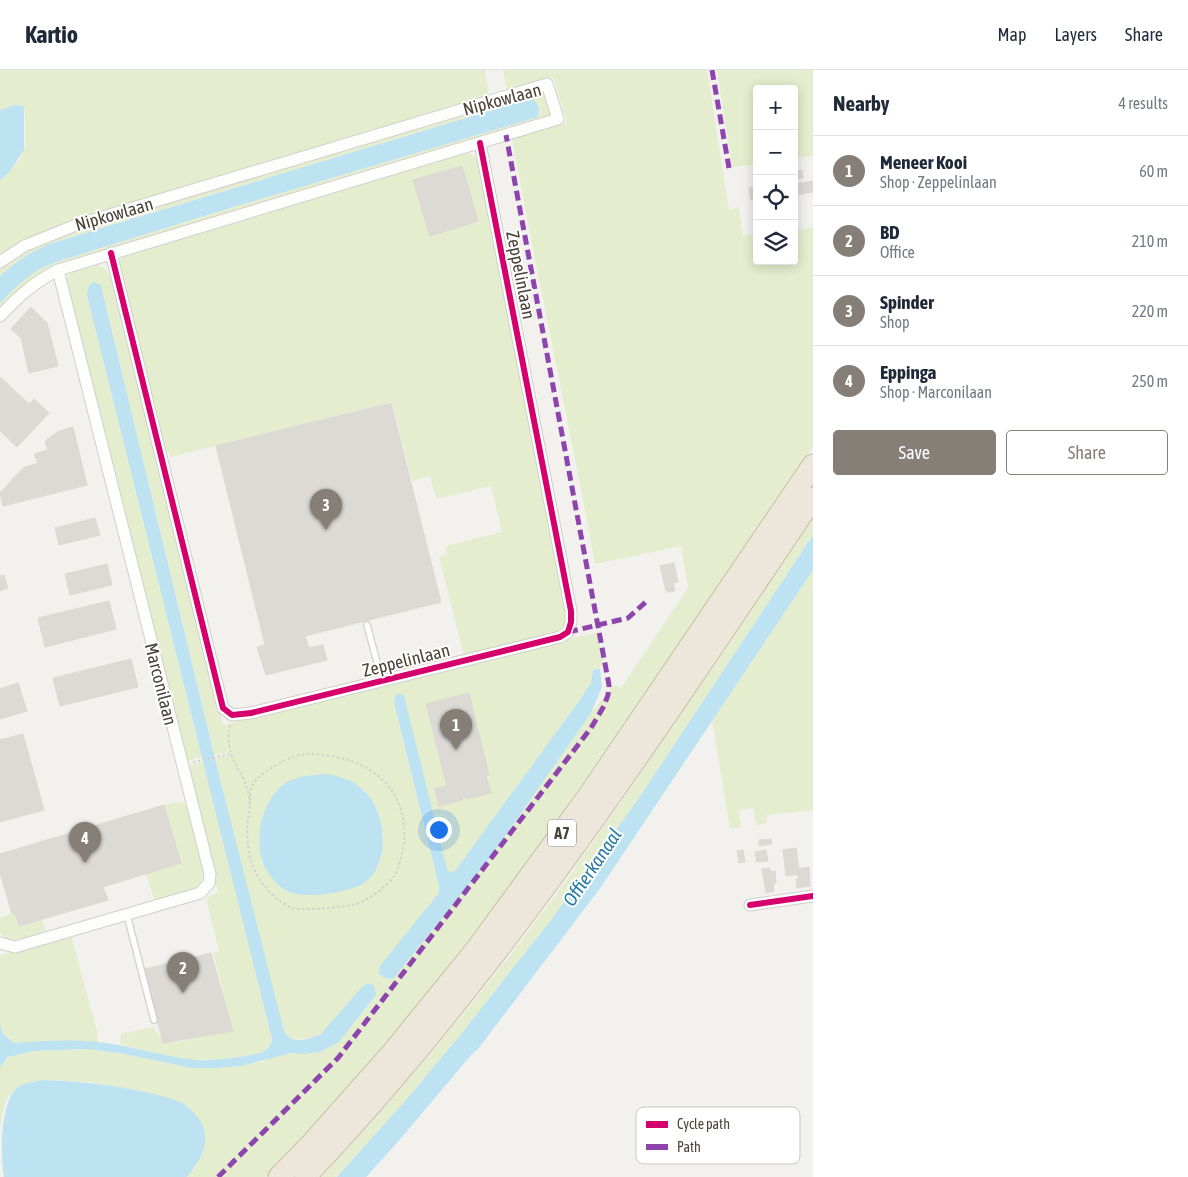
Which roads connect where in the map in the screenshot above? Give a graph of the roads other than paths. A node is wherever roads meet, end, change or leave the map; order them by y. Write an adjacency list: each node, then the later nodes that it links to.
1 (480, 143): 2 (street, Nipkowlaan); 3 (street, Nipkowlaan); 9 (street, Zeppelinlaan)
2 (110, 253): 4 (street, Nipkowlaan); 9 (street, Zeppelinlaan)
3 (0, 262)
4 (58, 270): 5 (street, Nipkowlaan); 12 (street, Marconilaan)
5 (0, 316)
6 (813, 465): 15 (highway, A7)
7 (813, 498): 16 (highway, A7)
8 (367, 625): 9 (lane)
9 (382, 681)
10 (813, 896): 11 (street)
11 (750, 905)
12 (127, 915): 13 (street, Marconilaan); 14 (lane)
13 (0, 943)
14 (154, 1020)
15 (279, 1177)
16 (305, 1177)

